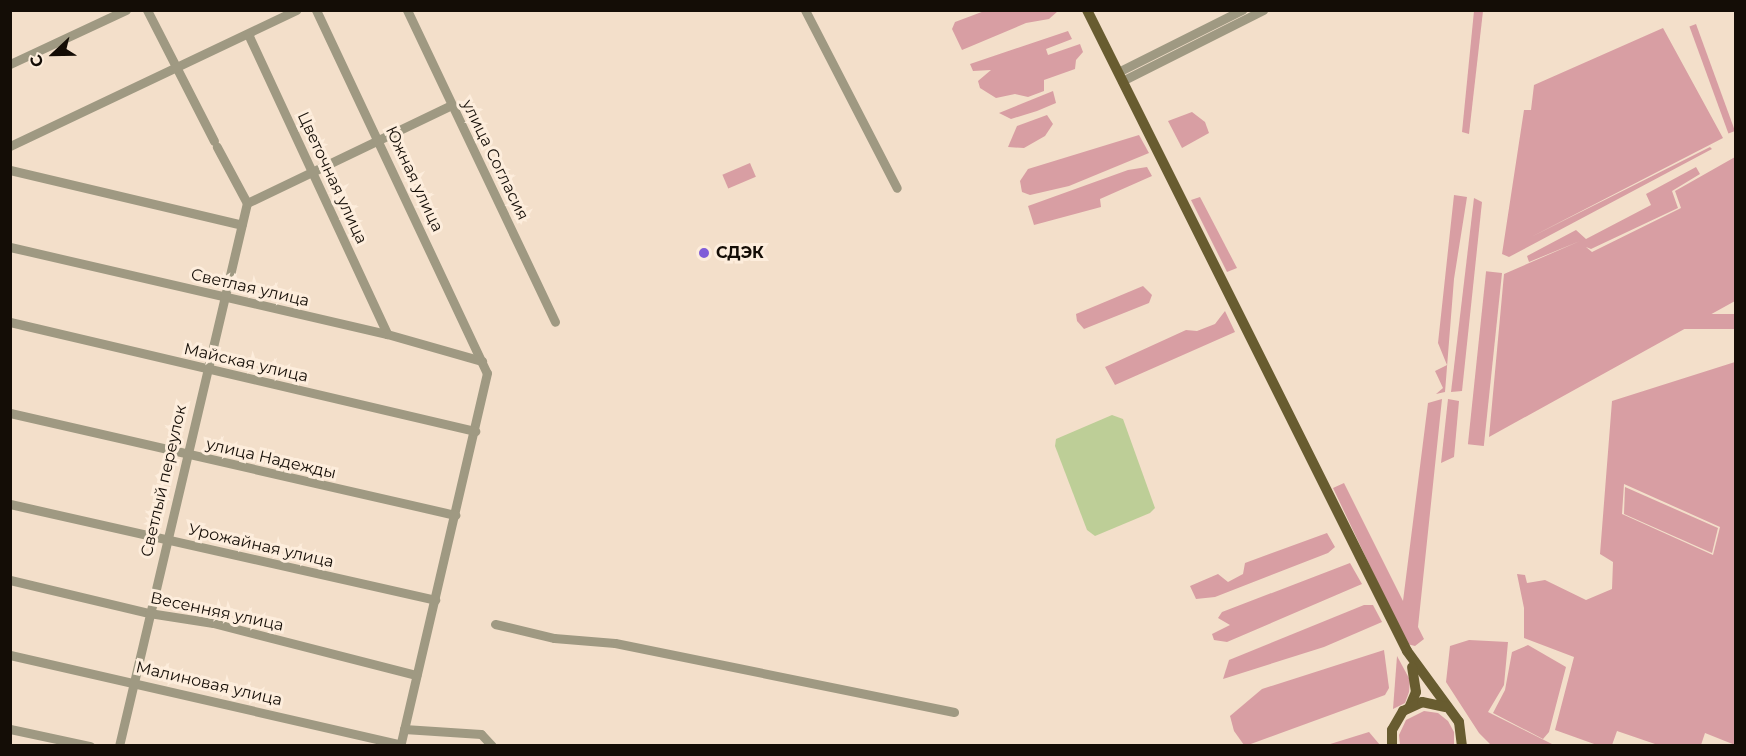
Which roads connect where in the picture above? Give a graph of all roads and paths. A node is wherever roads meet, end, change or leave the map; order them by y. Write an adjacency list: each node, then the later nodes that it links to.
1 (126, 10): 11 (street)
2 (147, 10): 12 (street)
3 (296, 10): 10 (street)
4 (316, 10): 15 (street, Южная улица)
5 (408, 10): 14 (street, улица Согласия)
6 (805, 10): 19 (street)
7 (1087, 10): 13 (main road)
8 (1242, 10): 13 (street)
9 (1263, 10): 13 (street)
10 (248, 34): 12 (street); 18 (street, Цветочная улица)
11 (10, 64)
12 (174, 68): 16 (street); 20 (street)
13 (1120, 77): 39 (main road)
14 (452, 105): 15 (street); 25 (street, улица Согласия)
15 (378, 139): 18 (street); 27 (street, Южная улица)
16 (10, 146)
17 (10, 170): 21 (street)
18 (313, 172): 20 (street); 26 (street, Цветочная улица)
19 (897, 188)
20 (247, 203): 21 (street, Светлый переулок)
21 (242, 225): 23 (street, Светлый переулок)
22 (10, 247): 23 (street, Светлая улица)
23 (225, 297): 26 (street, Светлая улица); 28 (street, Светлый переулок)
24 (10, 322): 28 (street, Майская улица)
25 (555, 322)
26 (387, 334): 27 (street, Светлая улица)
27 (482, 360): 30 (street)
28 (205, 370): 30 (street, Майская улица); 31 (street, Светлый переулок)
29 (10, 413): 31 (street, улица Надежды)
30 (475, 431): 33 (street)
31 (187, 456): 33 (street, улица Надежды); 34 (street, Светлый переулок)
32 (10, 504): 34 (street, Урожайная улица)
33 (455, 515): 36 (street)
34 (166, 539): 36 (street, Урожайная улица); 37 (street, Светлый переулок)
35 (10, 580): 37 (street, Весенняя улица)
36 (435, 600): 41 (street)
37 (149, 613): 41 (street, Весенняя улица); 42 (street, Светлый переулок)
38 (495, 624): 45 (street)
39 (1407, 651): 43 (main road); 44 (main road)
40 (10, 655): 42 (street, Малиновая улица)
41 (416, 675): 48 (street)
42 (134, 681): 49 (street, Малиновая улица); 51 (street, Светлый переулок)
43 (1410, 706): 44 (main road); 53 (main road)
44 (1448, 709): 46 (main road)
45 (954, 712)
46 (1460, 722): 54 (main road); 55 (main road)
47 (10, 729): 50 (street)
48 (404, 729): 49 (street); 52 (street)
49 (400, 745)
50 (90, 746)
51 (119, 746)
52 (492, 746)
53 (1392, 746)
54 (1462, 746)
55 (1470, 746)

